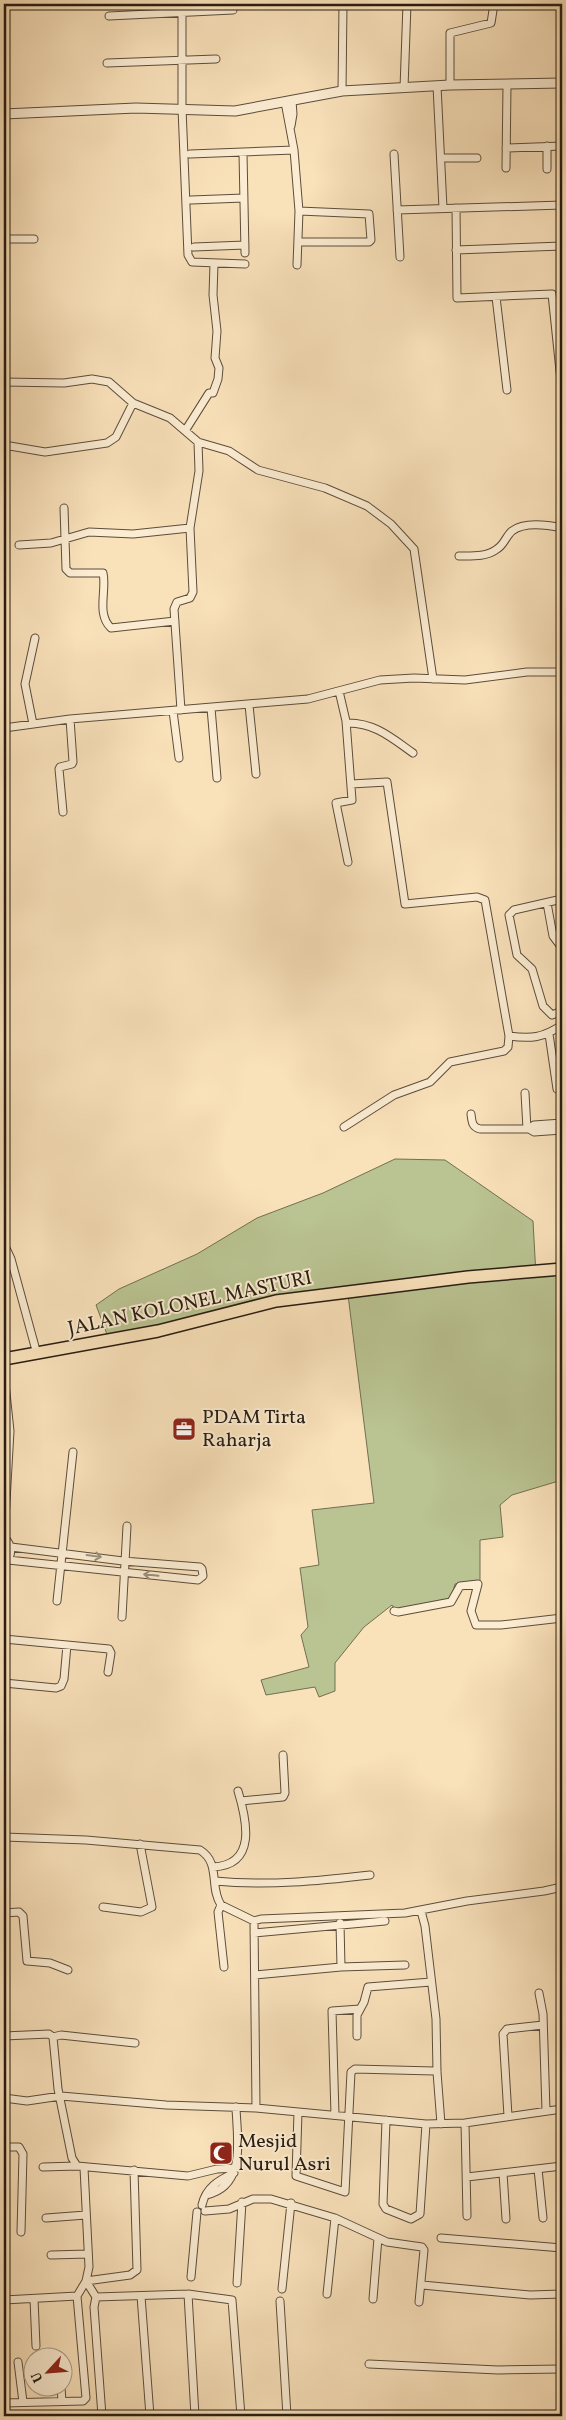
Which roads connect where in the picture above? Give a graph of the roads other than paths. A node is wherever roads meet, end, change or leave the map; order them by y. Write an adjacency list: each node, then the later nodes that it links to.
1 (343, 4): 15 (street)
2 (407, 4): 14 (street)
3 (494, 4): 11 (street)
4 (233, 10): 5 (street)
5 (182, 13): 6 (street); 8 (street)
6 (109, 16)
7 (216, 59): 8 (street)
8 (182, 62): 9 (street); 17 (street)
9 (107, 63)
10 (562, 83): 12 (street)
11 (450, 84): 12 (street); 13 (street)
12 (507, 85): 21 (street)
13 (438, 86): 14 (street); 26 (street)
14 (404, 88): 15 (street)
15 (342, 92): 16 (street)
16 (288, 101): 17 (street); 22 (street)
17 (182, 108): 18 (street); 44 (street)
18 (4, 114)
19 (547, 146): 20 (street); 21 (street); 29 (street)
20 (562, 146)
21 (506, 148): 28 (street)
22 (294, 150): 23 (street); 36 (street)
23 (243, 153): 24 (street); 30 (street)
24 (190, 154)
25 (394, 154): 35 (street)
26 (441, 158): 27 (street); 33 (street)
27 (477, 158)
28 (506, 168)
29 (547, 170)
30 (244, 198): 31 (street); 41 (street)
31 (191, 200)
32 (562, 205): 34 (street)
33 (443, 208): 34 (street); 35 (street)
34 (456, 208): 42 (street)
35 (397, 210): 43 (street)
36 (299, 211): 39 (street); 39 (street)
37 (4, 239): 38 (street)
38 (34, 239)
39 (298, 242): 46 (street)
40 (562, 246): 42 (street)
41 (194, 247)
42 (456, 250): 47 (street)
43 (400, 257)
44 (214, 264): 45 (street); 52 (street)
45 (245, 264)
46 (297, 265)
47 (496, 297): 49 (street); 50 (street)
48 (4, 382): 51 (street)
49 (507, 390)
50 (562, 390)
51 (133, 403): 52 (street); 54 (street)
52 (185, 431): 53 (street)
53 (198, 442): 56 (street); 64 (street)
54 (4, 445)
55 (64, 508): 58 (street)
56 (190, 528): 58 (street); 61 (street)
57 (562, 528): 60 (street)
58 (64, 540): 59 (street); 61 (street)
59 (19, 545)
60 (459, 556)
61 (174, 621): 68 (street)
62 (35, 638): 72 (street)
63 (562, 672): 64 (street)
64 (433, 679): 65 (street)
65 (339, 691): 66 (street); 71 (street)
66 (249, 705): 67 (street); 76 (street)
67 (211, 708): 68 (street); 77 (street)
68 (181, 710): 69 (street)
69 (173, 711): 70 (street); 75 (street)
70 (70, 719): 72 (street); 79 (street)
71 (346, 723): 74 (street); 78 (street)
72 (33, 724): 73 (street)
73 (4, 728)
74 (413, 753)
75 (179, 758)
76 (256, 774)
77 (218, 778)
78 (351, 784): 80 (street); 87 (street)
79 (63, 812)
80 (348, 862)
81 (562, 900): 82 (street)
82 (547, 903): 83 (street); 84 (street)
83 (562, 948)
84 (562, 1011)
85 (562, 1025): 86 (street)
86 (549, 1034): 87 (street); 88 (street)
87 (509, 1036): 92 (street)
88 (557, 1089)
89 (525, 1092): 93 (street)
90 (471, 1114): 93 (street)
91 (562, 1123): 93 (street)
92 (344, 1127)
93 (528, 1129): 94 (street)
94 (562, 1130)
95 (4, 1244): 97 (street)
96 (562, 1269): 97 (main road, JALAN KOLONEL MASTURI)
97 (37, 1354): 98 (main road, JALAN KOLONEL MASTURI)
98 (4, 1359)
99 (4, 1374): 101 (street)
100 (73, 1452): 105 (street)
101 (6, 1476): 103 (street)
102 (127, 1526): 107 (street)
103 (4, 1537): 104 (street)
104 (11, 1547): 105 (street); 106 (street)
105 (65, 1552): 107 (street, one-way to 107); 108 (street)
106 (6, 1561): 108 (street)
107 (123, 1561): 109 (street); 109 (street, one-way to 109)
108 (63, 1564): 109 (street); 110 (street)
109 (122, 1572): 112 (street)
110 (58, 1601)
111 (394, 1611): 113 (street)
112 (122, 1617)
113 (562, 1618)
114 (4, 1639): 115 (street)
115 (67, 1645): 116 (street); 117 (street)
116 (108, 1672)
117 (4, 1683)
118 (283, 1755): 120 (street)
119 (238, 1791): 120 (street)
120 (241, 1802): 123 (street)
121 (4, 1837): 122 (street)
122 (140, 1844): 123 (street); 128 (street)
123 (213, 1867): 125 (street)
124 (370, 1875): 125 (street)
125 (215, 1881): 127 (street)
126 (562, 1887): 129 (street)
127 (221, 1906): 132 (street); 137 (street)
128 (104, 1907)
129 (421, 1911): 131 (street); 141 (street)
130 (4, 1913): 139 (street)
131 (339, 1917): 132 (street); 134 (street)
132 (254, 1921): 135 (street)
133 (384, 1921): 134 (street)
134 (340, 1925): 135 (street); 138 (street)
135 (254, 1933): 140 (street)
136 (404, 1965): 138 (street)
137 (224, 1967)
138 (341, 1967): 140 (street)
139 (68, 1970)
140 (255, 1975): 153 (street)
141 (432, 1982): 143 (street); 163 (street)
142 (539, 1993): 144 (street)
143 (360, 2009): 146 (street); 157 (street)
144 (543, 2025): 155 (street); 159 (street)
145 (4, 2036): 147 (street)
146 (357, 2036)
147 (54, 2038): 148 (street); 150 (street)
148 (135, 2043)
149 (434, 2072): 158 (street)
150 (61, 2096): 151 (street); 152 (street); 167 (street)
151 (4, 2098)
152 (236, 2107): 153 (street); 170 (street)
153 (256, 2108): 156 (street)
154 (562, 2109): 155 (street)
155 (546, 2111): 159 (street)
156 (298, 2112): 157 (street); 158 (street)
157 (335, 2115): 158 (street)
158 (348, 2116): 160 (street)
159 (508, 2116): 161 (street)
160 (386, 2120): 162 (street); 162 (street)
161 (465, 2123): 163 (street); 172 (street)
162 (426, 2124): 163 (street)
163 (441, 2124)
164 (4, 2147): 182 (street)
165 (562, 2166): 168 (street)
166 (43, 2167): 167 (street)
167 (81, 2167): 169 (street); 176 (street)
168 (538, 2169): 171 (street); 180 (street)
169 (134, 2170): 170 (street); 189 (street)
170 (235, 2170): 175 (street)
171 (503, 2173): 172 (street); 181 (street)
172 (467, 2177): 177 (street)
173 (242, 2202): 174 (street); 175 (street); 190 (street)
174 (291, 2203): 179 (street); 192 (street)
175 (202, 2209): 188 (street)
176 (86, 2215): 178 (street); 186 (street)
177 (467, 2216)
178 (46, 2218)
179 (335, 2218): 183 (street); 194 (street)
180 (543, 2218)
181 (506, 2219)
182 (21, 2232)
183 (378, 2238): 191 (street); 200 (street)
184 (441, 2238): 185 (street)
185 (562, 2248)
186 (88, 2254): 187 (street); 189 (street)
187 (51, 2255)
188 (191, 2277)
189 (86, 2281): 196 (street); 198 (street)
190 (237, 2283)
191 (422, 2285): 195 (street); 203 (street)
192 (282, 2289)
193 (188, 2294): 197 (street); 214 (street); 215 (street)
194 (327, 2294)
195 (562, 2294)
196 (77, 2296): 199 (street); 209 (street)
197 (141, 2296): 198 (street); 213 (street)
198 (96, 2297): 212 (street)
199 (34, 2299): 201 (street); 204 (street)
200 (373, 2299)
201 (4, 2300)
202 (280, 2301): 216 (street)
203 (420, 2302)
204 (36, 2346)
205 (18, 2362): 210 (street)
206 (369, 2364): 207 (street)
207 (562, 2369)
208 (62, 2398): 209 (street)
209 (62, 2401): 210 (street)
210 (23, 2402): 211 (street)
211 (4, 2403)
212 (102, 2416)
213 (150, 2416)
214 (195, 2416)
215 (241, 2416)
216 (287, 2416)

